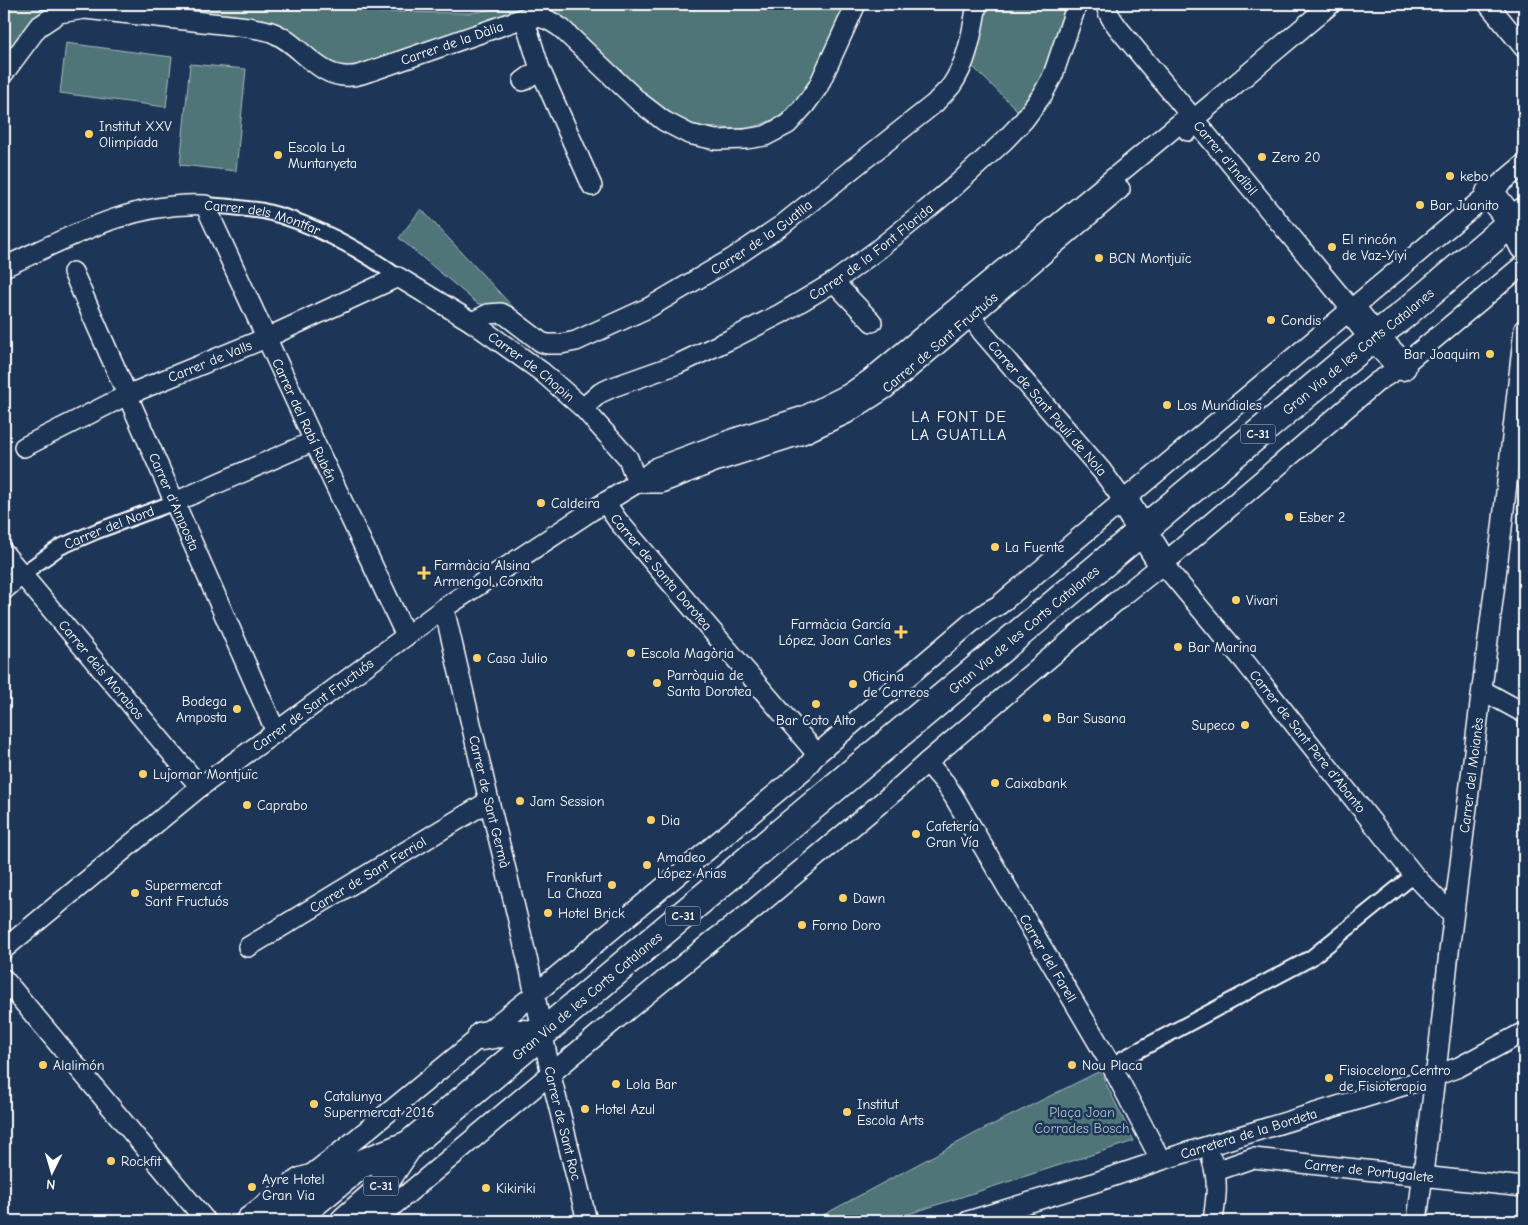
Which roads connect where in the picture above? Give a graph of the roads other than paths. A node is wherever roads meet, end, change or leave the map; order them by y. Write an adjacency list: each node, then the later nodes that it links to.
1 (856, 4): 7 (street, Carrer de la Dàlia)
2 (977, 4): 26 (street, Carrer de la Guatlla)
3 (1077, 4): 23 (street, Carrer de la Font Florida)
4 (1106, 4): 12 (street, Carrer d'Indíbil)
5 (1331, 4): 12 (street, Carrer de Sant Fructuós)
6 (1488, 4): 8 (street)
7 (524, 18): 9 (street); 10 (street, Carrer de la Dàlia)
8 (1524, 48)
9 (540, 69): 11 (street); 14 (street)
10 (4, 72)
11 (523, 81)
12 (1194, 119): 24 (street, Carrer d'Indíbil); 25 (street, Carrer de Sant Fructuós); 36 (street, Carrer de Sant Fructuós)
13 (1524, 164): 15 (street)
14 (592, 186)
15 (1490, 193): 17 (main road); 24 (street)
16 (205, 205): 20 (street, Carrer dels Montfar); 22 (street, Carrer dels Montfar); 30 (street, Carrer del Rabí Rubén)
17 (1518, 217): 18 (main road); 29 (main road, Gran Via de les Corts Catalanes / C-31)
18 (1524, 246)
19 (1524, 264): 31 (street)
20 (4, 267)
21 (74, 272): 32 (street, Carrer d'Amposta)
22 (398, 277): 26 (street, Carrer de Chopin); 30 (street, Carrer de Valls)
23 (834, 282): 27 (street); 33 (street, Carrer de la Font Florida)
24 (1352, 310): 29 (main road); 37 (street)
25 (971, 316): 36 (street, Carrer de Sant Fructuós); 37 (street, Carrer de Sant Paulí de Nola)
26 (472, 322): 33 (street, Carrer de Chopin)
27 (872, 322)
28 (1524, 329): 47 (street, Carrer del Moianès)
29 (1374, 337): 31 (main road); 40 (main road, Gran Via de les Corts Catalanes / C-31)
30 (266, 338): 32 (street, Carrer de Valls); 34 (street, Carrer del Rabí Rubén)
31 (1402, 366): 42 (street)
32 (127, 395): 35 (street, Carrer de Valls); 38 (street, Carrer d'Amposta)
33 (583, 408): 36 (street, Carrer de Chopin)
34 (314, 441): 38 (street, Carrer del Nord); 46 (street, Carrer del Rabí Rubén)
35 (24, 447)
36 (637, 483): 39 (street, Carrer de Sant Fructuós)
37 (1124, 501): 40 (main road); 50 (street)
38 (175, 502): 43 (street, Carrer del Nord); 49 (street, Carrer d'Amposta)
39 (605, 502): 45 (street, Carrer de Sant Fructuós); 50 (street, Carrer de Santa Dorotea)
40 (1142, 531): 42 (main road); 61 (main road, Gran Via de les Corts Catalanes / C-31)
41 (4, 553): 43 (street, Carrer dels Morabos)
42 (1163, 564): 51 (street); 54 (street, Carrer de Sant Pere d'Abanto)
43 (22, 575): 44 (street); 52 (street, Carrer dels Morabos)
44 (4, 590)
45 (444, 608): 46 (street, Carrer de Sant Fructuós); 53 (street, Carrer de Sant Germà)
46 (406, 636): 49 (street, Carrer de Sant Fructuós)
47 (1482, 690): 48 (street); 55 (street, Carrer del Moianès)
48 (1524, 713)
49 (276, 732): 52 (street, Carrer de Sant Fructuós)
50 (817, 754): 59 (street)
51 (927, 762): 63 (street, Carrer del Farell); 64 (street)
52 (200, 787): 57 (street, Carrer de Sant Fructuós)
53 (488, 801): 56 (street, Carrer de Sant Ferriol); 59 (street, Carrer de Sant Germà)
54 (1414, 875): 55 (street, Carrer de Sant Pere d'Abanto); 63 (street)
55 (1453, 916): 65 (street, Carrer del Moianès)
56 (248, 947)
57 (4, 949)
58 (4, 979): 75 (street)
59 (535, 994): 61 (street, Carrer de Sant Roc); 62 (street)
60 (1524, 1032): 65 (street, Carretera de la Bordeta)
61 (542, 1034): 62 (main road); 64 (street, Carrer de Sant Roc); 66 (main road, Gran Via de les Corts Catalanes / C-31)
62 (482, 1036): 72 (street)
63 (1111, 1065): 68 (street, Carrer del Farell)
64 (551, 1074): 79 (street); 80 (street, Carrer de Sant Roc)
65 (1435, 1076): 67 (street, Carretera de la Bordeta); 71 (street, Carrer del Moianès)
66 (409, 1144): 69 (main road, Gran Via de les Corts Catalanes / C-31); 78 (main road, Gran Via de les Corts Catalanes / C-31)
67 (1208, 1146): 68 (street, Carretera de la Bordeta); 70 (street)
68 (1159, 1161): 74 (street, Carretera de la Bordeta)
69 (361, 1164): 72 (main road); 77 (main road, Gran Via de les Corts Catalanes / C-31)
70 (1216, 1171): 71 (street, Carrer de Portugalete); 82 (street)
71 (1422, 1176): 73 (street, Carrer de Portugalete); 83 (street, Carrer del Moianès)
72 (301, 1182): 76 (main road)
73 (1524, 1187)
74 (1016, 1214): 81 (street, Carretera de la Bordeta)
75 (206, 1221)
76 (250, 1221)
77 (291, 1221)
78 (345, 1221)
79 (375, 1221)
80 (587, 1221)
81 (968, 1221)
82 (1213, 1221)
83 (1417, 1221)

